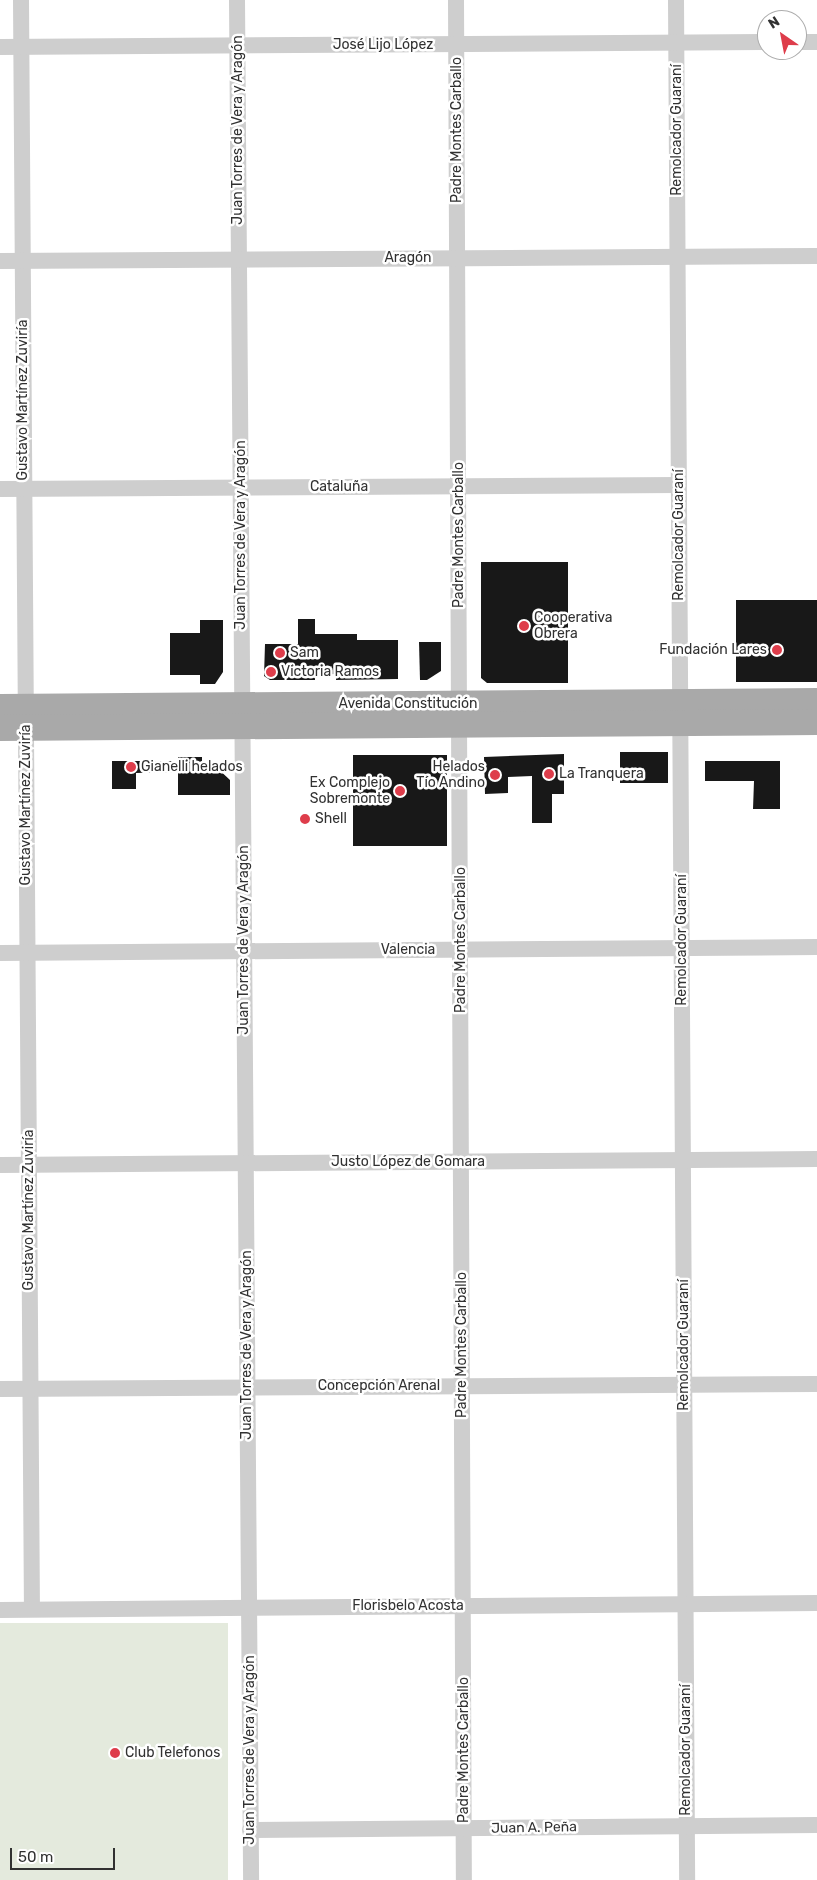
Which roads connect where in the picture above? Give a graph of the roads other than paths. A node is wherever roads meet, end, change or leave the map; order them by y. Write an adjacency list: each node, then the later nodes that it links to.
1 (21, 0): 10 (street, Gustavo Martínez Zuviría)
2 (237, 0): 8 (street, Juan Torres de Vera y Aragón)
3 (456, 0): 7 (street, Padre Montes Carballo)
4 (676, 0): 6 (street, Remolcador Guaraní)
5 (757, 42): 6 (street, José Lijo López)
6 (676, 43): 7 (street, José Lijo López); 12 (street, Remolcador Guaraní)
7 (456, 44): 8 (street, José Lijo López); 13 (street, Padre Montes Carballo)
8 (237, 46): 10 (street, José Lijo López); 14 (street, Juan Torres de Vera y Aragón)
9 (0, 47): 10 (street, José Lijo López)
10 (21, 47): 16 (street, Gustavo Martínez Zuviría)
11 (817, 256): 12 (street, Aragón)
12 (678, 257): 13 (street, Aragón); 17 (street, Remolcador Guaraní)
13 (457, 258): 14 (street, Aragón); 18 (street, Padre Montes Carballo)
14 (239, 259): 16 (street, Aragón); 19 (street, Juan Torres de Vera y Aragón)
15 (0, 261): 16 (street, Aragón)
16 (22, 261): 21 (street, Gustavo Martínez Zuviría)
17 (679, 485): 18 (street, Cataluña); 24 (street, Remolcador Guaraní)
18 (458, 486): 19 (street, Cataluña); 25 (street, Padre Montes Carballo)
19 (240, 488): 21 (street, Cataluña); 26 (street, Juan Torres de Vera y Aragón)
20 (0, 489): 21 (street, Cataluña)
21 (24, 489): 27 (street, Gustavo Martínez Zuviría)
22 (817, 701): 24 (main road, Avenida Constitución)
23 (0, 707): 27 (main road, Avenida Constitución)
24 (680, 712): 25 (main road, Avenida Constitución); 28 (main road, Avenida Constitución); 31 (street, Remolcador Guaraní)
25 (459, 714): 26 (main road, Avenida Constitución); 32 (street, Padre Montes Carballo)
26 (242, 716): 27 (main road, Avenida Constitución); 33 (street, Juan Torres de Vera y Aragón)
27 (26, 717): 29 (main road, Avenida Constitución); 35 (street, Gustavo Martínez Zuviría)
28 (817, 722)
29 (0, 728)
30 (817, 947): 31 (street, Valencia)
31 (682, 948): 32 (street, Valencia); 36 (street, Remolcador Guaraní)
32 (460, 950): 33 (street, Valencia); 38 (street, Padre Montes Carballo)
33 (244, 951): 35 (street, Valencia); 39 (street, Juan Torres de Vera y Aragón)
34 (0, 953): 35 (street, Valencia)
35 (27, 953): 41 (street, Gustavo Martínez Zuviría)
36 (683, 1160): 37 (street, Justo López de Gomara); 38 (street, Justo López de Gomara); 42 (street, Remolcador Guaraní)
37 (817, 1160)
38 (462, 1162): 39 (street, Justo López de Gomara); 44 (street, Padre Montes Carballo)
39 (246, 1163): 41 (street, Justo López de Gomara); 45 (street, Juan Torres de Vera y Aragón)
40 (0, 1165): 41 (street, Justo López de Gomara)
41 (29, 1165): 47 (street, Gustavo Martínez Zuviría)
42 (684, 1384): 43 (street, Concepción Arenal); 44 (street, Concepción Arenal); 49 (street, Remolcador Guaraní)
43 (817, 1384)
44 (462, 1386): 45 (street, Concepción Arenal); 50 (street, Padre Montes Carballo)
45 (248, 1387): 47 (street, Concepción Arenal); 51 (street, Juan Torres de Vera y Aragón)
46 (0, 1389): 47 (street, Concepción Arenal)
47 (30, 1389): 52 (street, Gustavo Martínez Zuviría)
48 (817, 1603): 49 (street, Florisbelo Acosta)
49 (686, 1604): 50 (street, Florisbelo Acosta); 55 (street, Remolcador Guaraní)
50 (464, 1606): 51 (street, Florisbelo Acosta); 56 (street, Padre Montes Carballo)
51 (249, 1607): 52 (street, Florisbelo Acosta); 57 (street, Juan Torres de Vera y Aragón)
52 (32, 1609): 53 (street, Florisbelo Acosta)
53 (0, 1610)
54 (817, 1825): 55 (street, Juan A. Peña)
55 (686, 1826): 56 (street, Juan A. Peña); 60 (street, Remolcador Guaraní)
56 (464, 1828): 57 (street, Juan A. Peña); 59 (street, Padre Montes Carballo)
57 (250, 1830): 58 (street, Juan Torres de Vera y Aragón)
58 (251, 1880)
59 (464, 1880)
60 (687, 1880)

